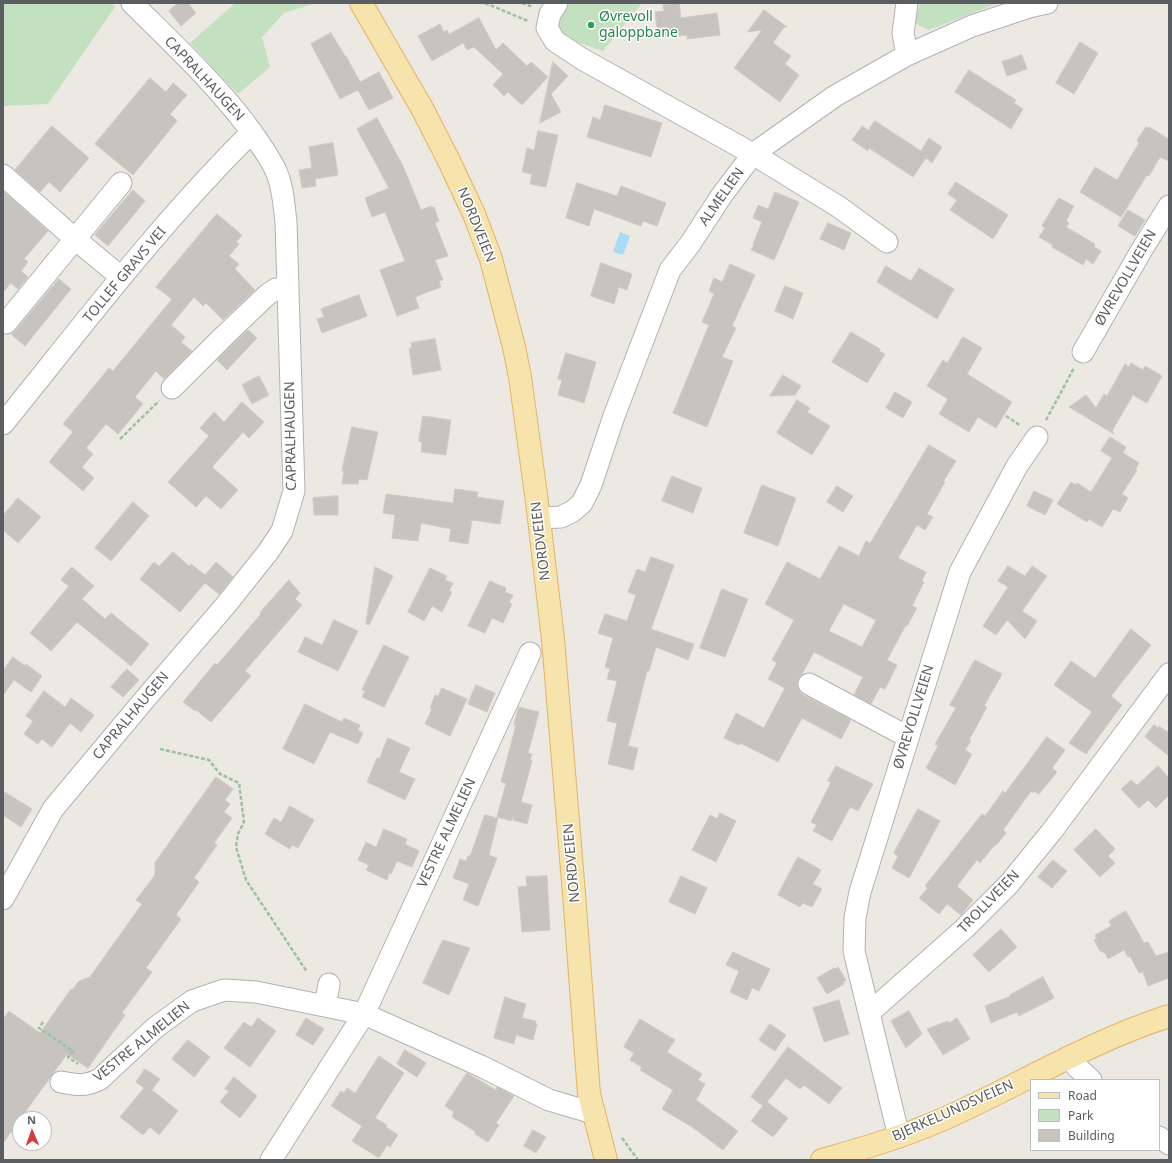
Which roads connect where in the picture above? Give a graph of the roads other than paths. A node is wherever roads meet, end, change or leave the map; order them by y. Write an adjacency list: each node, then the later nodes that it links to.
1 (132, 3): 7 (street, CAPRALHAUGEN)
2 (361, 3): 21 (main road, NORDVEIEN)
3 (557, 3): 8 (street)
4 (907, 3): 6 (street)
5 (1047, 3): 6 (street, ALMELIEN)
6 (907, 55): 8 (street, ALMELIEN)
7 (252, 132): 14 (street, TOLLEF GRAVS VEI); 15 (street, CAPRALHAUGEN)
8 (753, 154): 13 (street); 21 (street, ALMELIEN)
9 (3, 175): 12 (street)
10 (121, 183): 12 (street)
11 (1169, 206): 17 (street, ØVREVOLLVEIEN)
12 (75, 239): 14 (street); 16 (street)
13 (887, 242)
14 (121, 277): 19 (street, TOLLEF GRAVS VEI)
15 (287, 288): 18 (street); 26 (street, CAPRALHAUGEN)
16 (4, 322)
17 (1083, 352)
18 (172, 388)
19 (3, 424)
20 (1037, 437): 25 (street, ØVREVOLLVEIEN)
21 (539, 518): 35 (main road, NORDVEIEN)
22 (530, 653): 29 (street, VESTRE ALMELIEN)
23 (1169, 674): 30 (street, TROLLVEIEN)
24 (809, 684): 25 (street)
25 (908, 737): 30 (street, ØVREVOLLVEIEN)
26 (3, 899)
27 (329, 984): 28 (street)
28 (325, 1006): 29 (street, VESTRE ALMELIEN); 34 (street, VESTRE ALMELIEN)
29 (364, 1014): 35 (street, VESTRE ALMELIEN); 39 (street, VESTRE ALMELIEN)
30 (869, 1014): 36 (street)
31 (1169, 1016): 32 (main road, BJERKELUNDSVEIEN)
32 (1069, 1057): 33 (street); 36 (main road, BJERKELUNDSVEIEN)
33 (1090, 1079)
34 (61, 1082)
35 (593, 1112): 40 (main road, NORDVEIEN); 41 (main road, NORDVEIEN)
36 (899, 1137): 42 (main road, BJERKELUNDSVEIEN)
37 (1160, 1138): 38 (street)
38 (1169, 1144)
39 (271, 1160)
40 (606, 1160)
41 (622, 1160)
42 (822, 1160)

